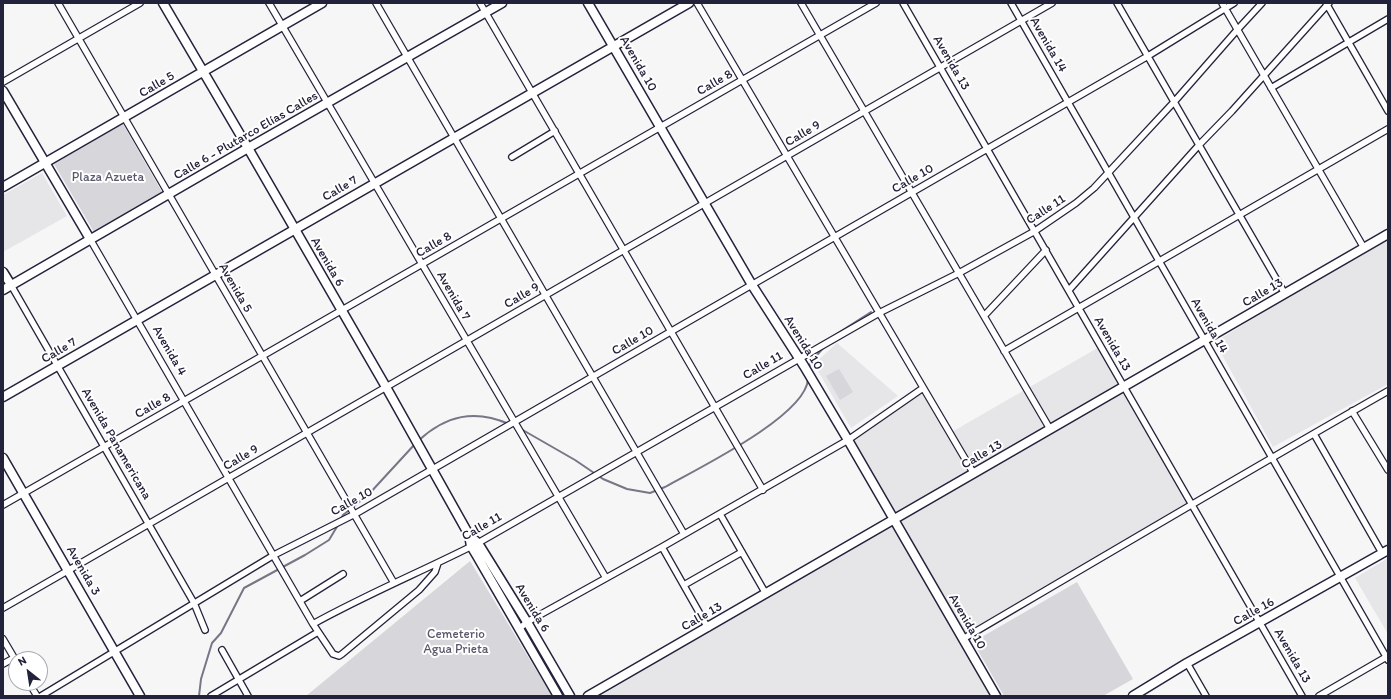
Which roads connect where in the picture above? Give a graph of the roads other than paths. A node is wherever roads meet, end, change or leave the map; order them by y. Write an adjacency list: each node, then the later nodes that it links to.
1 (58, 3): 29 (street, Avenida 5)
2 (140, 3): 29 (street)
3 (163, 3): 35 (street, Avenida 6)
4 (269, 3): 26 (street, Avenida 7)
5 (322, 3): 26 (street, Calle 5)
6 (376, 3): 33 (street)
7 (480, 3): 23 (street)
8 (502, 3): 23 (street, Calle 6 - Plutarco Elías Calles)
9 (588, 3): 31 (street, Avenida 10)
10 (689, 3): 31 (street, Calle 7)
11 (697, 3): 37 (street)
12 (801, 3): 28 (street)
13 (876, 3): 28 (street, Calle 8)
14 (903, 3): 34 (street, Avenida 13)
15 (1010, 3): 25 (street, Avenida 14)
16 (1052, 3): 25 (street, Calle 9)
17 (1117, 3): 32 (street)
18 (1222, 3): 22 (street)
19 (1234, 3): 22 (street, Calle 10)
20 (1262, 3): 27 (street)
21 (1327, 4): 30 (street); 36 (street)
22 (1226, 9): 27 (street); 32 (street, Calle 10)
23 (486, 12): 33 (street, Calle 6 - Plutarco Elías Calles); 41 (street)
24 (1388, 19): 30 (street)
25 (1021, 21): 34 (street, Calle 9); 42 (street, Avenida 14)
26 (283, 26): 35 (street, Calle 5); 44 (street, Avenida 7)
27 (1238, 29): 36 (street); 43 (street, Calle 11)
28 (820, 35): 37 (street, Calle 8); 45 (street)
29 (78, 38): 38 (street); 47 (street, Avenida 5)
30 (1349, 42): 39 (street); 46 (street)
31 (614, 47): 41 (street, Calle 7); 48 (street, Avenida 10)
32 (1148, 56): 42 (street, Calle 10); 43 (street)
33 (407, 57): 44 (street, Calle 6 - Plutarco Elías Calles); 51 (street)
34 (940, 67): 45 (street, Calle 9); 54 (street, Avenida 13)
35 (203, 72): 47 (street, Calle 5); 53 (street, Avenida 6)
36 (1264, 76): 39 (street); 52 (street)
37 (742, 80): 48 (street, Calle 8); 56 (street)
38 (3, 82)
39 (1271, 88): 58 (street)
40 (3, 91): 57 (street, Avenida 4)
41 (533, 94): 50 (street); 51 (street, Calle 7)
42 (1068, 102): 54 (street, Calle 10); 59 (street, Avenida 14)
43 (1174, 102): 52 (street); 59 (street, Calle 11)
44 (328, 103): 53 (street, Calle 6 - Plutarco Elías Calles); 61 (street, Avenida 7)
45 (864, 111): 56 (street, Calle 9); 63 (street)
46 (1388, 111)
47 (124, 117): 57 (street, Calle 5); 64 (street, Avenida 5)
48 (660, 127): 60 (street, Calle 8); 65 (street, Avenida 10)
49 (1388, 129): 58 (street)
50 (554, 131): 55 (street); 60 (street)
51 (455, 138): 61 (street, Calle 7); 68 (street)
52 (1199, 145): 66 (street); 67 (street)
53 (248, 148): 64 (street, Calle 6 - Plutarco Elías Calles); 69 (street, Avenida 6)
54 (987, 149): 63 (street, Calle 10); 70 (street, Avenida 13)
55 (512, 156)
56 (787, 156): 65 (street, Calle 9); 72 (street)
57 (45, 163): 62 (street, Calle 5); 73 (street, Avenida 4)
58 (1318, 169): 66 (street); 74 (street)
59 (1108, 173): 67 (street, Avenida 14); 70 (street, Calle 11)
60 (579, 174): 68 (street, Calle 8); 75 (street)
61 (375, 183): 69 (street, Calle 7); 78 (street, Avenida 7)
62 (3, 187)
63 (912, 192): 72 (street, Calle 10); 80 (street)
64 (168, 194): 73 (street, Calle 6 - Plutarco Elías Calles); 81 (street, Avenida 5)
65 (705, 203): 75 (street, Calle 9); 82 (street, Avenida 10)
66 (1240, 215): 77 (street); 86 (street)
67 (1134, 218): 77 (street, Avenida 14); 85 (street)
68 (501, 219): 78 (street, Calle 8); 87 (street)
69 (294, 229): 81 (street, Calle 7); 89 (street, Avenida 6)
70 (1035, 231): 76 (street, Avenida 13); 80 (street, Calle 11)
71 (1388, 234): 74 (street, Calle 13)
72 (834, 237): 82 (street, Calle 10); 90 (street)
73 (90, 239): 83 (street, Calle 6 - Plutarco Elías Calles); 92 (street, Avenida 4)
74 (1364, 248): 86 (street, Calle 13)
75 (624, 250): 87 (street, Calle 9); 93 (street)
76 (1046, 250): 85 (street, Avenida 13); 91 (street)
77 (1159, 261): 88 (street); 94 (street, Avenida 14)
78 (422, 265): 89 (street, Calle 8); 95 (street, Avenida 7)
79 (3, 272): 83 (street, Avenida Panamericana)
80 (959, 273): 90 (street, Calle 11); 91 (street)
81 (215, 274): 92 (street, Calle 7); 97 (street, Avenida 5)
82 (752, 285): 93 (street, Calle 10); 98 (street, Avenida 10)
83 (11, 286): 84 (street, Calle 6 - Plutarco Elías Calles); 99 (street, Avenida Panamericana)
84 (3, 290)
85 (1069, 290): 88 (street, Avenida 13)
86 (1285, 294): 94 (street, Calle 13)
87 (546, 295): 95 (street, Calle 9); 100 (street)
88 (1079, 308): 96 (street); 101 (street, Avenida 13)
89 (342, 311): 97 (street, Calle 8); 102 (street, Avenida 6)
90 (879, 313): 98 (street, Calle 11); 103 (street)
91 (984, 316): 96 (street)
92 (137, 319): 99 (street, Calle 7); 106 (street, Avenida 4)
93 (671, 332): 100 (street, Calle 10); 107 (street)
94 (1205, 340): 101 (street, Calle 13); 117 (street, Avenida 14)
95 (466, 341): 102 (street, Calle 9); 109 (street, Avenida 7)
96 (1004, 351): 110 (street)
97 (263, 356): 106 (street, Calle 8); 111 (street, Avenida 5)
98 (799, 358): 107 (street, Calle 11); 113 (street, Avenida 10)
99 (56, 366): 105 (street, Calle 7); 114 (street, Avenida Panamericana)
100 (593, 377): 109 (street, Calle 10); 115 (street)
101 (1124, 386): 110 (street, Calle 13); 126 (street, Avenida 13)
102 (386, 387): 111 (street, Calle 9); 118 (street, Avenida 6)
103 (923, 388): 113 (street); 120 (street)
104 (1388, 391): 108 (street)
105 (3, 397)
106 (184, 401): 114 (street, Calle 8); 121 (street, Avenida 4)
107 (715, 407): 115 (street, Calle 11); 122 (street)
108 (1352, 411): 112 (street); 119 (street)
109 (514, 422): 118 (street, Calle 10); 124 (street, Avenida 7)
110 (1050, 430): 120 (street, Calle 13)
111 (307, 433): 121 (street, Calle 9); 127 (street, Avenida 5)
112 (1314, 434): 117 (street); 135 (street)
113 (848, 440): 122 (street); 129 (street, Avenida 10)
114 (104, 447): 123 (street, Calle 8); 130 (street, Avenida Panamericana)
115 (636, 451): 124 (street, Calle 11); 131 (street)
116 (3, 458): 123 (street, Avenida 3)
117 (1272, 458): 126 (street); 140 (street, Avenida 14)
118 (432, 468): 127 (street, Calle 10); 132 (street, Avenida 6)
119 (1388, 470)
120 (974, 474): 129 (street, Calle 13)
121 (229, 478): 130 (street, Calle 9); 136 (street, Avenida 4)
122 (762, 490): 128 (street)
123 (24, 493): 125 (street, Calle 8); 138 (street, Avenida 3)
124 (558, 496): 132 (street, Calle 11); 141 (street, Avenida 7)
125 (3, 505)
126 (1192, 505): 149 (street, Avenida 13); 156 (street)
127 (354, 514): 136 (street, Calle 10); 142 (street, Avenida 5)
128 (720, 514): 131 (street); 134 (street)
129 (894, 519): 144 (street, Calle 13); 156 (street, Avenida 10)
130 (149, 524): 138 (street, Calle 9); 146 (street, Avenida Panamericana)
131 (684, 534): 133 (street)
132 (474, 544): 137 (street, Calle 11); 148 (street, Avenida 6); 152 (street, Avenida 6)
133 (662, 547): 141 (street); 143 (street)
134 (742, 552): 143 (street); 144 (street)
135 (1385, 552): 140 (street, Calle 16)
136 (275, 557): 145 (street, Avenida 4); 146 (street, Calle 10)
137 (438, 563): 142 (street, Calle 11); 154 (street, Avenida 4)
138 (69, 570): 147 (street, Calle 9); 157 (street, Avenida 3)
139 (343, 574): 145 (street)
140 (1341, 577): 149 (street, Calle 16); 160 (street, Avenida 14)
141 (606, 578): 148 (street)
142 (394, 583): 150 (street, Calle 11)
143 (684, 585): 151 (street)
144 (766, 594): 151 (street, Calle 13)
145 (300, 600): 150 (street, Avenida 4)
146 (194, 603): 153 (street, Avenida Panamericana); 157 (street, Calle 10)
147 (3, 608)
148 (527, 622): 152 (street); 168 (street, Avenida 6)
149 (1260, 623): 161 (street, Calle 16); 173 (street, Avenida 13)
150 (314, 624): 154 (street, Avenida 4)
151 (708, 628): 169 (street, Calle 13)
152 (519, 629): 167 (street, Avenida 6)
153 (205, 630)
154 (318, 632): 162 (street)
155 (3, 639): 159 (street)
156 (962, 639): 170 (street, Avenida 10)
157 (115, 650): 163 (street, Calle 10); 164 (street, Avenida 3)
158 (222, 650): 162 (street)
159 (10, 651)
160 (1387, 658): 174 (street)
161 (1187, 664): 171 (street, Calle 16); 172 (street)
162 (238, 680): 165 (street); 166 (street)
163 (41, 696)
164 (140, 696)
165 (211, 696)
166 (248, 696)
167 (558, 696)
168 (570, 696)
169 (588, 696)
170 (996, 696)
171 (1133, 696)
172 (1206, 696)
173 (1302, 696)
174 (1319, 696)

